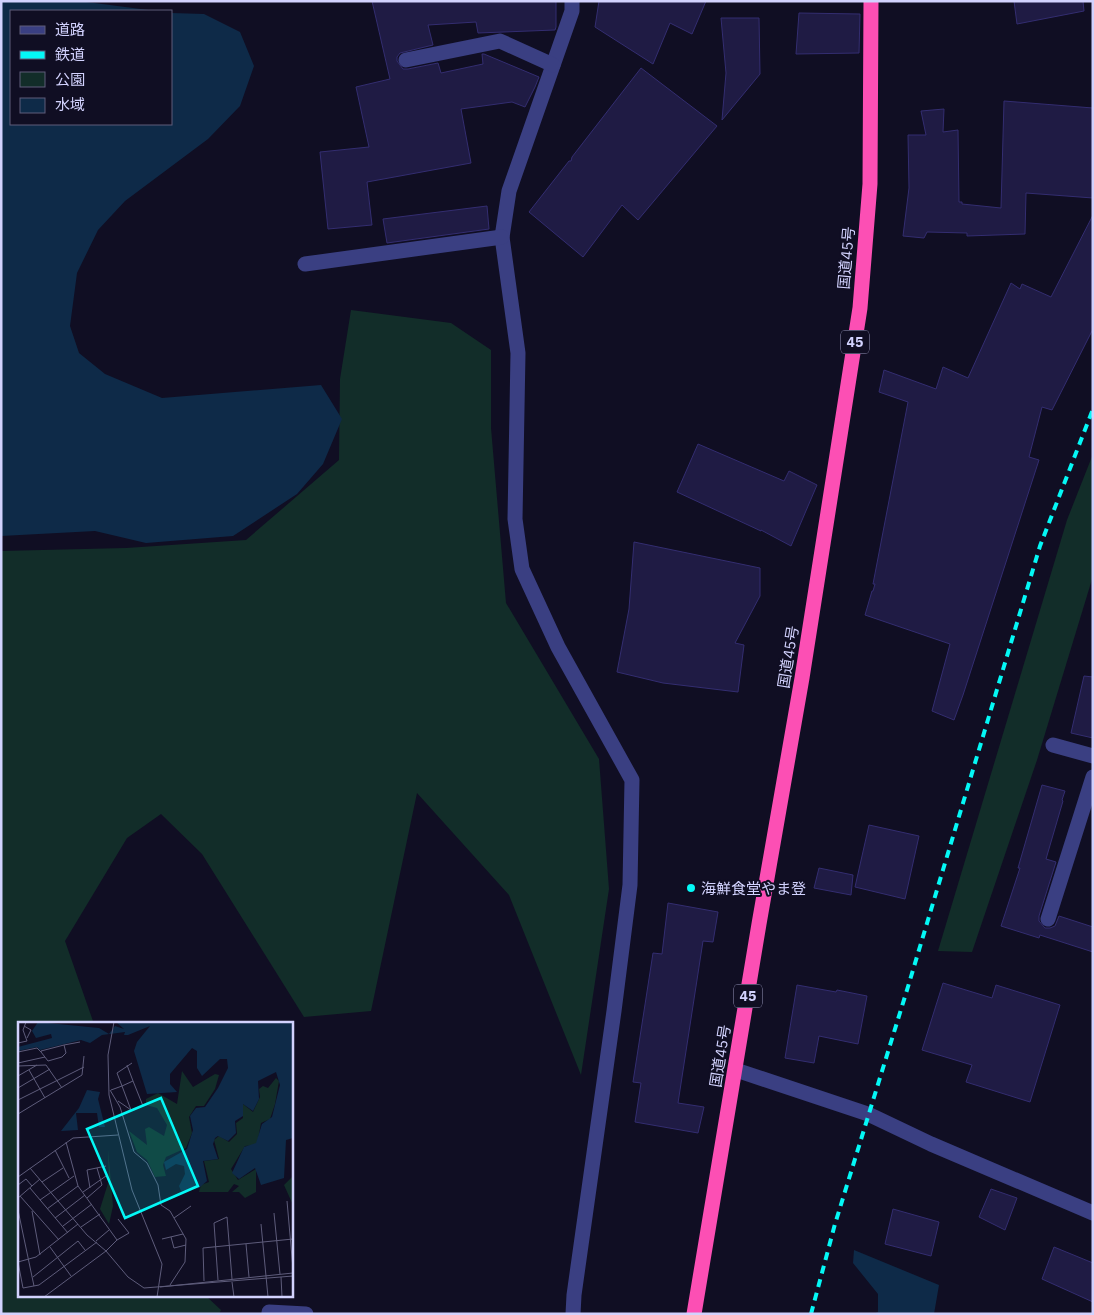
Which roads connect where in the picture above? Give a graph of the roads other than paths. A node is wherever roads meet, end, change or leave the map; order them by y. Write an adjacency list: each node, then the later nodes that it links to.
1 (572, 1): 4 (street)
2 (871, 1): 11 (highway, 国道45号 / 45)
3 (406, 60): 4 (street)
4 (553, 65): 5 (street)
5 (502, 237): 6 (street); 15 (street)
6 (305, 264)
7 (1053, 745): 8 (street)
8 (1093, 756)
9 (1093, 777): 10 (street)
10 (1048, 919)
11 (736, 1070): 12 (street); 16 (highway, 国道45号 / 45)
12 (1093, 1213)
13 (270, 1314): 14 (street)
14 (306, 1314)
15 (573, 1314)
16 (694, 1314)

